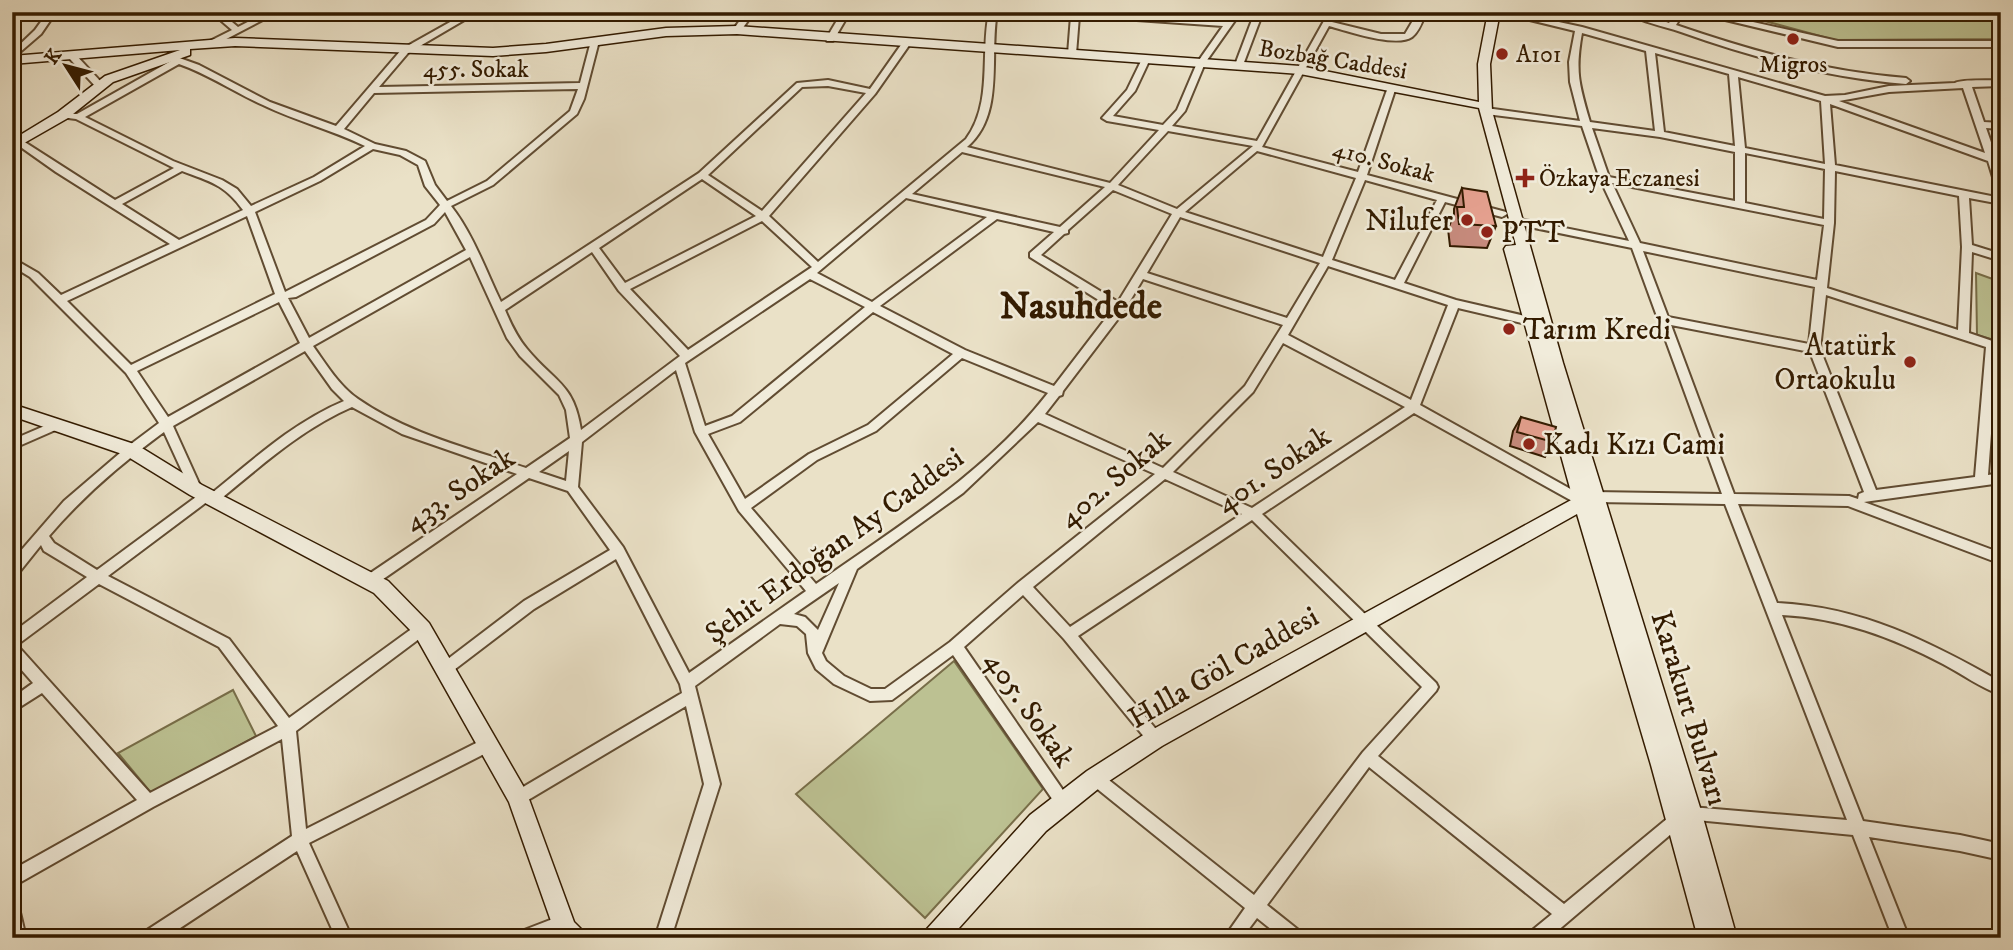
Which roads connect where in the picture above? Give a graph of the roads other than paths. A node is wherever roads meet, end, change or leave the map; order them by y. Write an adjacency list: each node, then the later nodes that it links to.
1 (52, 12): 36 (street)
2 (215, 12): 24 (street)
3 (274, 12): 24 (street)
4 (472, 12): 33 (street)
5 (750, 12): 25 (street)
6 (846, 12): 26 (street)
7 (993, 12): 32 (street, 433. Sokak)
8 (1054, 12): 18 (street)
9 (1237, 12): 21 (street)
10 (1259, 12): 40 (street)
11 (1422, 12): 20 (street)
12 (1484, 12): 51 (street)
13 (1494, 12): 51 (street)
14 (1501, 12): 23 (street)
15 (1629, 12): 22 (street)
16 (1680, 12): 22 (street)
17 (1696, 12): 30 (street)
18 (1075, 13): 19 (street); 34 (street)
19 (1152, 16): 21 (street)
20 (1330, 18): 41 (street, Şehit Erdoğan Ay Caddesi)
21 (1229, 24): 39 (street)
22 (1671, 26): 43 (street)
23 (1580, 29): 31 (street); 54 (street)
24 (237, 30): 28 (street)
25 (737, 30): 26 (street, Bozbağ Caddesi); 27 (street, Bozbağ Caddesi)
26 (830, 39): 29 (street, Bozbağ Caddesi)
27 (595, 41): 33 (street, Bozbağ Caddesi); 46 (street)
28 (213, 43): 33 (street, Bozbağ Caddesi); 35 (street); 38 (street)
29 (906, 44): 32 (street, Bozbağ Caddesi); 49 (street)
30 (2001, 44)
31 (1650, 49): 42 (street); 59 (street)
32 (988, 50): 34 (street, Bozbağ Caddesi); 63 (street, 433. Sokak)
33 (405, 51): 47 (street)
34 (1072, 54): 37 (street, Bozbağ Caddesi)
35 (72, 57): 36 (street); 45 (street)
36 (12, 58)
37 (1146, 59): 39 (street, Bozbağ Caddesi); 57 (street, 410. Sokak)
38 (174, 60): 45 (street); 53 (street); 58 (street)
39 (1201, 63): 40 (street, Bozbağ Caddesi); 57 (street)
40 (1239, 65): 41 (street, Bozbağ Caddesi)
41 (1300, 70): 48 (street, Bozbağ Caddesi); 62 (street, Şehit Erdoğan Ay Caddesi)
42 (1733, 74): 50 (street); 64 (street)
43 (1966, 83): 44 (street); 50 (street); 55 (street)
44 (2001, 83)
45 (99, 86): 52 (street)
46 (583, 86): 47 (street, 455. Sokak); 78 (street)
47 (370, 90): 58 (street)
48 (1391, 90): 51 (street, Bozbağ Caddesi); 69 (street, 402. Sokak)
49 (872, 92): 68 (street); 82 (street)
50 (1825, 99): 65 (street); 66 (street)
51 (1482, 108): 54 (street); 84 (street)
52 (63, 115): 53 (street); 60 (street)
53 (78, 117): 67 (street)
54 (1584, 122): 59 (street); 70 (street)
55 (1979, 125): 56 (street); 65 (street)
56 (2001, 126)
57 (1166, 128): 62 (street, 410. Sokak); 71 (street)
58 (338, 130): 61 (street)
59 (1660, 134): 64 (street)
60 (16, 144): 77 (street)
61 (372, 146): 78 (street); 80 (street)
62 (1258, 146): 69 (street, 410. Sokak); 81 (street, Şehit Erdoğan Ay Caddesi)
63 (959, 148): 71 (street); 74 (street, 433. Sokak)
64 (1740, 149): 66 (street); 79 (street)
65 (1992, 159): 72 (street)
66 (1830, 166): 73 (street); 85 (street)
67 (180, 168): 77 (street); 80 (street)
68 (702, 175): 82 (street); 90 (street)
69 (1361, 177): 75 (street, 410. Sokak); 94 (street, 402. Sokak)
70 (1605, 179): 79 (street); 88 (street)
71 (1112, 186): 81 (street); 86 (street)
72 (2001, 187)
73 (1964, 194): 76 (street); 89 (street)
74 (905, 195): 83 (street); 95 (street, 433. Sokak)
75 (1442, 199): 84 (street, 410. Sokak); 97 (street)
76 (2001, 201)
77 (116, 203): 87 (street)
78 (446, 205): 91 (street); 100 (street)
79 (1740, 205): 85 (street)
80 (250, 212): 87 (street); 100 (street)
81 (1178, 213): 94 (street); 96 (street, Şehit Erdoğan Ay Caddesi)
82 (763, 216): 95 (street); 99 (street)
83 (994, 216): 86 (street); 103 (street)
84 (1509, 218): 88 (street, 410. Sokak); 107 (street); 136 (street)
85 (1829, 223): 98 (street)
86 (1064, 231): 105 (street)
87 (178, 245): 101 (street)
88 (1636, 246): 98 (street, 410. Sokak); 106 (street)
89 (1967, 247): 92 (street); 109 (street)
90 (594, 248): 99 (street); 104 (street)
91 (472, 251): 104 (street); 111 (street)
92 (2001, 258)
93 (12, 261): 101 (street)
94 (1326, 261): 97 (street); 108 (street, 402. Sokak)
95 (814, 270): 103 (street); 115 (street, 433. Sokak)
96 (1139, 274): 105 (street, Şehit Erdoğan Ay Caddesi); 108 (street)
97 (1398, 284): 102 (street)
98 (1819, 287): 109 (street, 410. Sokak); 113 (street)
99 (623, 288): 115 (street)
100 (281, 296): 111 (street); 116 (street)
101 (60, 300): 116 (street)
102 (1454, 303): 107 (street); 119 (street)
103 (872, 307): 114 (street); 124 (street)
104 (500, 308): 125 (street)
105 (1120, 308): 117 (street, Şehit Erdoğan Ay Caddesi)
106 (1663, 320): 113 (street); 135 (street)
107 (1530, 321): 136 (street)
108 (1290, 323): 110 (street, 402. Sokak)
109 (1962, 334): 112 (street, 410. Sokak)
110 (1282, 337): 119 (street); 129 (street, 402. Sokak)
111 (306, 344): 118 (street); 122 (street)
112 (1996, 346): 131 (street)
113 (1814, 349): 133 (street)
114 (961, 353): 117 (street); 138 (street)
115 (683, 359): 124 (street); 125 (street, 433. Sokak)
116 (130, 370): 122 (street)
117 (1058, 392): 121 (street, Şehit Erdoğan Ay Caddesi)
118 (353, 402): 128 (street); 134 (street)
119 (1414, 407): 136 (street); 139 (street, 401. Sokak)
120 (12, 410): 123 (street)
121 (1037, 415): 129 (street); 143 (street, Şehit Erdoğan Ay Caddesi)
122 (166, 424): 127 (street); 134 (street)
123 (56, 425): 126 (street); 127 (street)
124 (701, 432): 138 (street)
125 (576, 440): 128 (street, 433. Sokak); 132 (street)
126 (12, 445)
127 (131, 450): 134 (street); 140 (street)
128 (530, 472): 132 (street); 146 (street, 433. Sokak)
129 (1166, 472): 139 (street); 147 (street, 402. Sokak)
130 (2001, 478): 131 (street)
131 (1981, 481): 133 (street)
132 (572, 488): 141 (street)
133 (1871, 494): 137 (street)
134 (205, 495): 145 (street); 146 (street)
135 (1729, 497): 136 (street); 137 (street); 149 (street)
136 (1589, 500): 151 (street, Hılla Göl Caddesi); 171 (street, Karakurt Bulvarı)
137 (1849, 501): 142 (street)
138 (743, 507): 148 (street)
139 (1254, 514): 151 (street); 153 (street, 401. Sokak)
140 (42, 535): 144 (street); 145 (street)
141 (618, 551): 158 (street); 160 (street)
142 (2001, 559)
143 (850, 569): 148 (street, Şehit Erdoğan Ay Caddesi); 157 (street)
144 (12, 571)
145 (100, 578): 154 (street); 163 (street)
146 (371, 580): 152 (street)
147 (1024, 586): 153 (street); 155 (street, 402. Sokak)
148 (815, 593): 150 (street, Şehit Erdoğan Ay Caddesi)
149 (1773, 609): 161 (street); 172 (street)
150 (777, 618): 157 (street); 160 (street, Şehit Erdoğan Ay Caddesi)
151 (1364, 621): 164 (street, Hılla Göl Caddesi); 166 (street)
152 (422, 629): 158 (street); 163 (street)
153 (1069, 635): 164 (street)
154 (12, 641)
155 (955, 646): 157 (street, 402. Sokak); 169 (street, 405. Sokak)
156 (12, 649): 159 (street)
157 (815, 653)
158 (445, 669): 165 (street)
159 (42, 685): 162 (street); 170 (street)
160 (688, 689): 168 (street); 184 (street)
161 (2001, 690)
162 (12, 706)
163 (288, 728): 170 (street); 173 (street)
164 (1155, 739): 167 (street, Hılla Göl Caddesi)
165 (489, 744): 168 (street); 173 (street)
166 (1368, 757): 176 (street); 178 (street)
167 (1095, 778): 169 (street, Hılla Göl Caddesi); 176 (street)
168 (518, 799): 179 (street)
169 (1062, 801): 185 (street, Hılla Göl Caddesi)
170 (148, 802): 175 (street)
171 (1685, 816): 172 (street); 178 (street); 189 (street, Karakurt Bulvarı); 190 (street, Karakurt Bulvarı)
172 (1858, 828): 174 (street); 191 (street)
173 (300, 840): 181 (street); 182 (street)
174 (2001, 852)
175 (12, 879)
176 (1257, 906): 186 (street); 187 (street)
177 (12, 910): 180 (street)
178 (1563, 913): 188 (street)
179 (567, 932): 183 (street)
180 (18, 938)
181 (150, 938)
182 (344, 938)
183 (525, 938)
184 (663, 938)
185 (934, 938)
186 (1231, 938)
187 (1295, 938)
188 (1536, 938)
189 (1710, 938)
190 (1725, 938)
191 (1901, 938)

